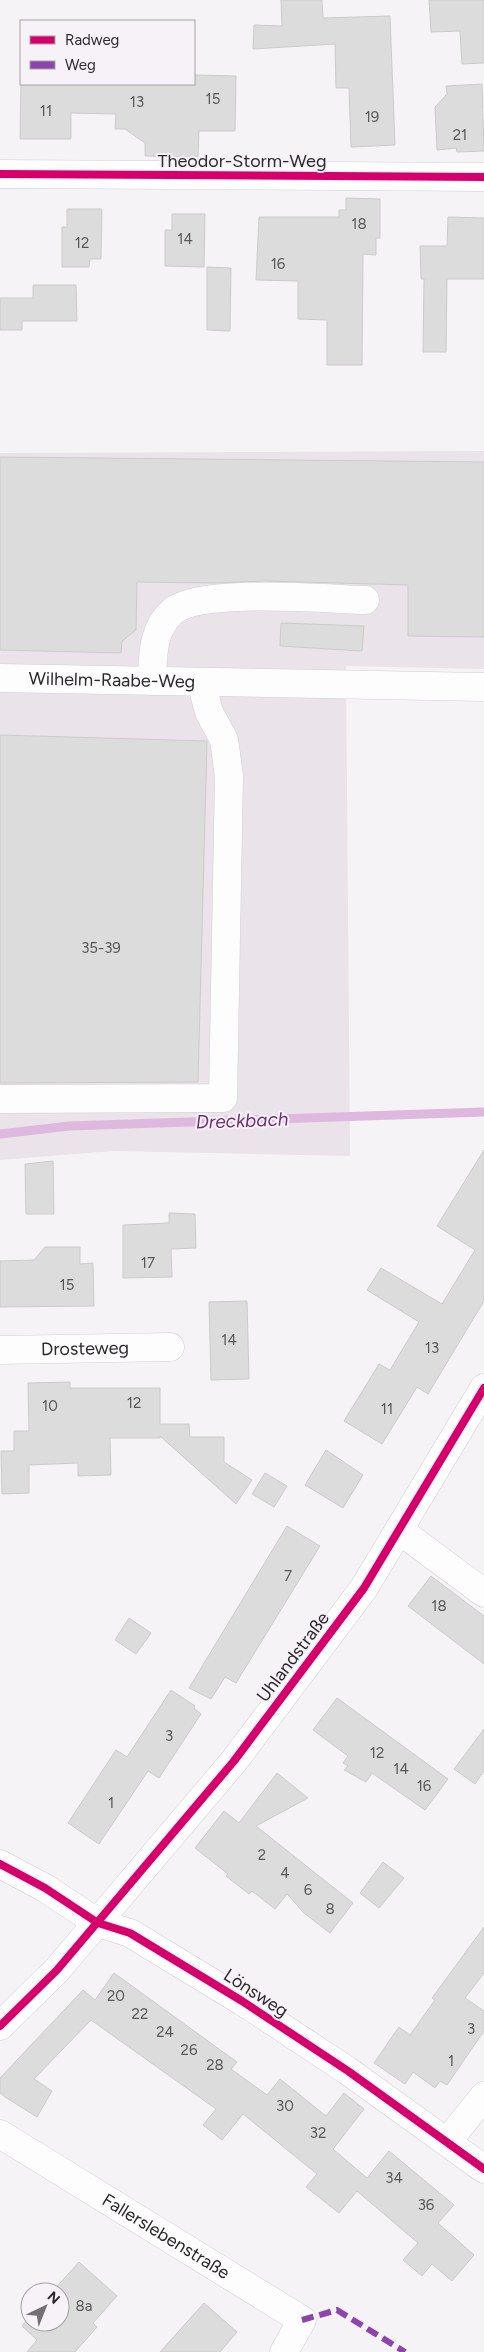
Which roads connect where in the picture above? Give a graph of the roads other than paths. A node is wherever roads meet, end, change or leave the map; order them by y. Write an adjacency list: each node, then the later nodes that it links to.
1 (0, 174): 2 (street, Theodor-Storm-Weg)
2 (484, 178)
3 (365, 600): 5 (street)
4 (0, 678): 5 (street, Wilhelm-Raabe-Weg)
5 (152, 681): 6 (street, Wilhelm-Raabe-Weg)
6 (213, 682): 7 (street, Wilhelm-Raabe-Weg); 8 (street)
7 (484, 687)
8 (0, 1099)
9 (170, 1347): 10 (street, Drosteweg)
10 (0, 1350)
11 (484, 1388): 12 (street, Uhlandstraße)
12 (399, 1530): 13 (street); 15 (street, Uhlandstraße)
13 (484, 1592)
14 (0, 1864): 15 (street, Lönsweg)
15 (98, 1923): 16 (street, Uhlandstraße); 19 (street, Lönsweg)
16 (0, 2026)
17 (484, 2096): 19 (street)
18 (0, 2134): 21 (street, Fallerslebenstraße)
19 (447, 2142): 20 (street, Lönsweg)
20 (484, 2169)
21 (284, 2352)

